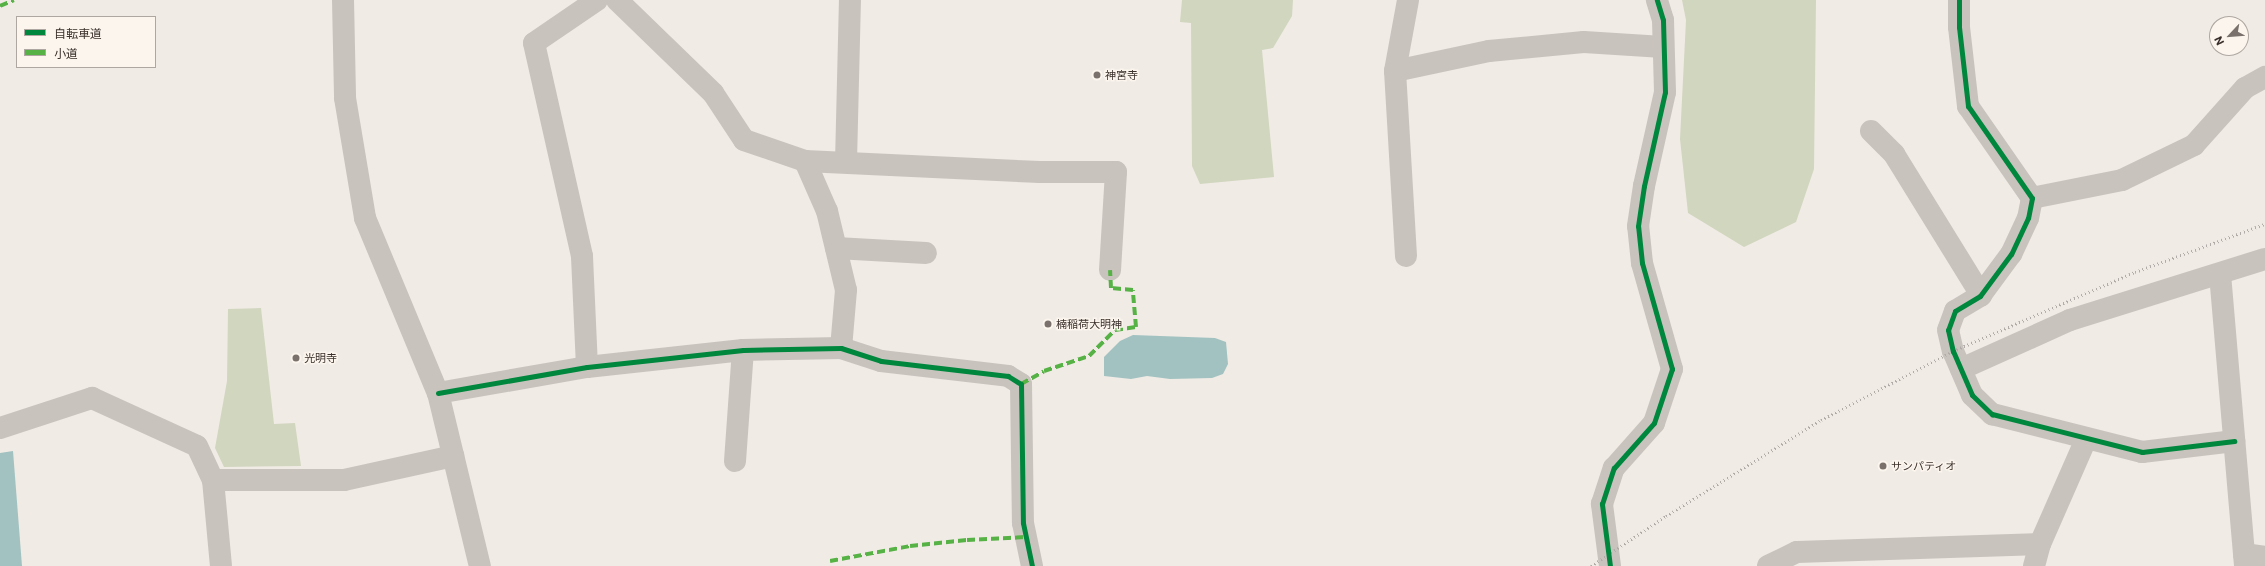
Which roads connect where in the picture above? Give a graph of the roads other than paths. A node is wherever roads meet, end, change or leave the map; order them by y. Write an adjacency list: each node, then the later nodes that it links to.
1 (343, 0): 26 (street)
2 (597, 0): 24 (street)
3 (617, 0): 12 (street)
4 (850, 0): 13 (street)
5 (1408, 0): 9 (street)
6 (1657, 0): 8 (street)
7 (1959, 0): 14 (street)
8 (1663, 47): 9 (street); 39 (street)
9 (1395, 71): 17 (street)
10 (2265, 77): 14 (street)
11 (1871, 131): 21 (street)
12 (804, 161): 13 (street); 15 (street)
13 (846, 162): 19 (street)
14 (2032, 198): 21 (street)
15 (836, 248): 16 (street); 22 (street)
16 (926, 253)
17 (1406, 256)
18 (2265, 259): 20 (street)
19 (1110, 270)
20 (2220, 274): 25 (street); 29 (street)
21 (1981, 295): 25 (street)
22 (841, 348): 23 (street); 38 (street)
23 (743, 350): 24 (street); 31 (street)
24 (587, 367): 26 (street)
25 (1961, 369): 28 (street)
26 (438, 393): 30 (street)
27 (0, 428): 32 (street)
28 (2086, 439): 29 (street); 33 (street)
29 (2234, 441): 35 (street)
30 (453, 456): 32 (street); 37 (street)
31 (735, 461)
32 (212, 480): 36 (street)
33 (2040, 544): 40 (street); 41 (street)
34 (2265, 558): 35 (street)
35 (2244, 560)
36 (220, 566)
37 (480, 566)
38 (1032, 566)
39 (1610, 566)
40 (1768, 566)
41 (2034, 566)

